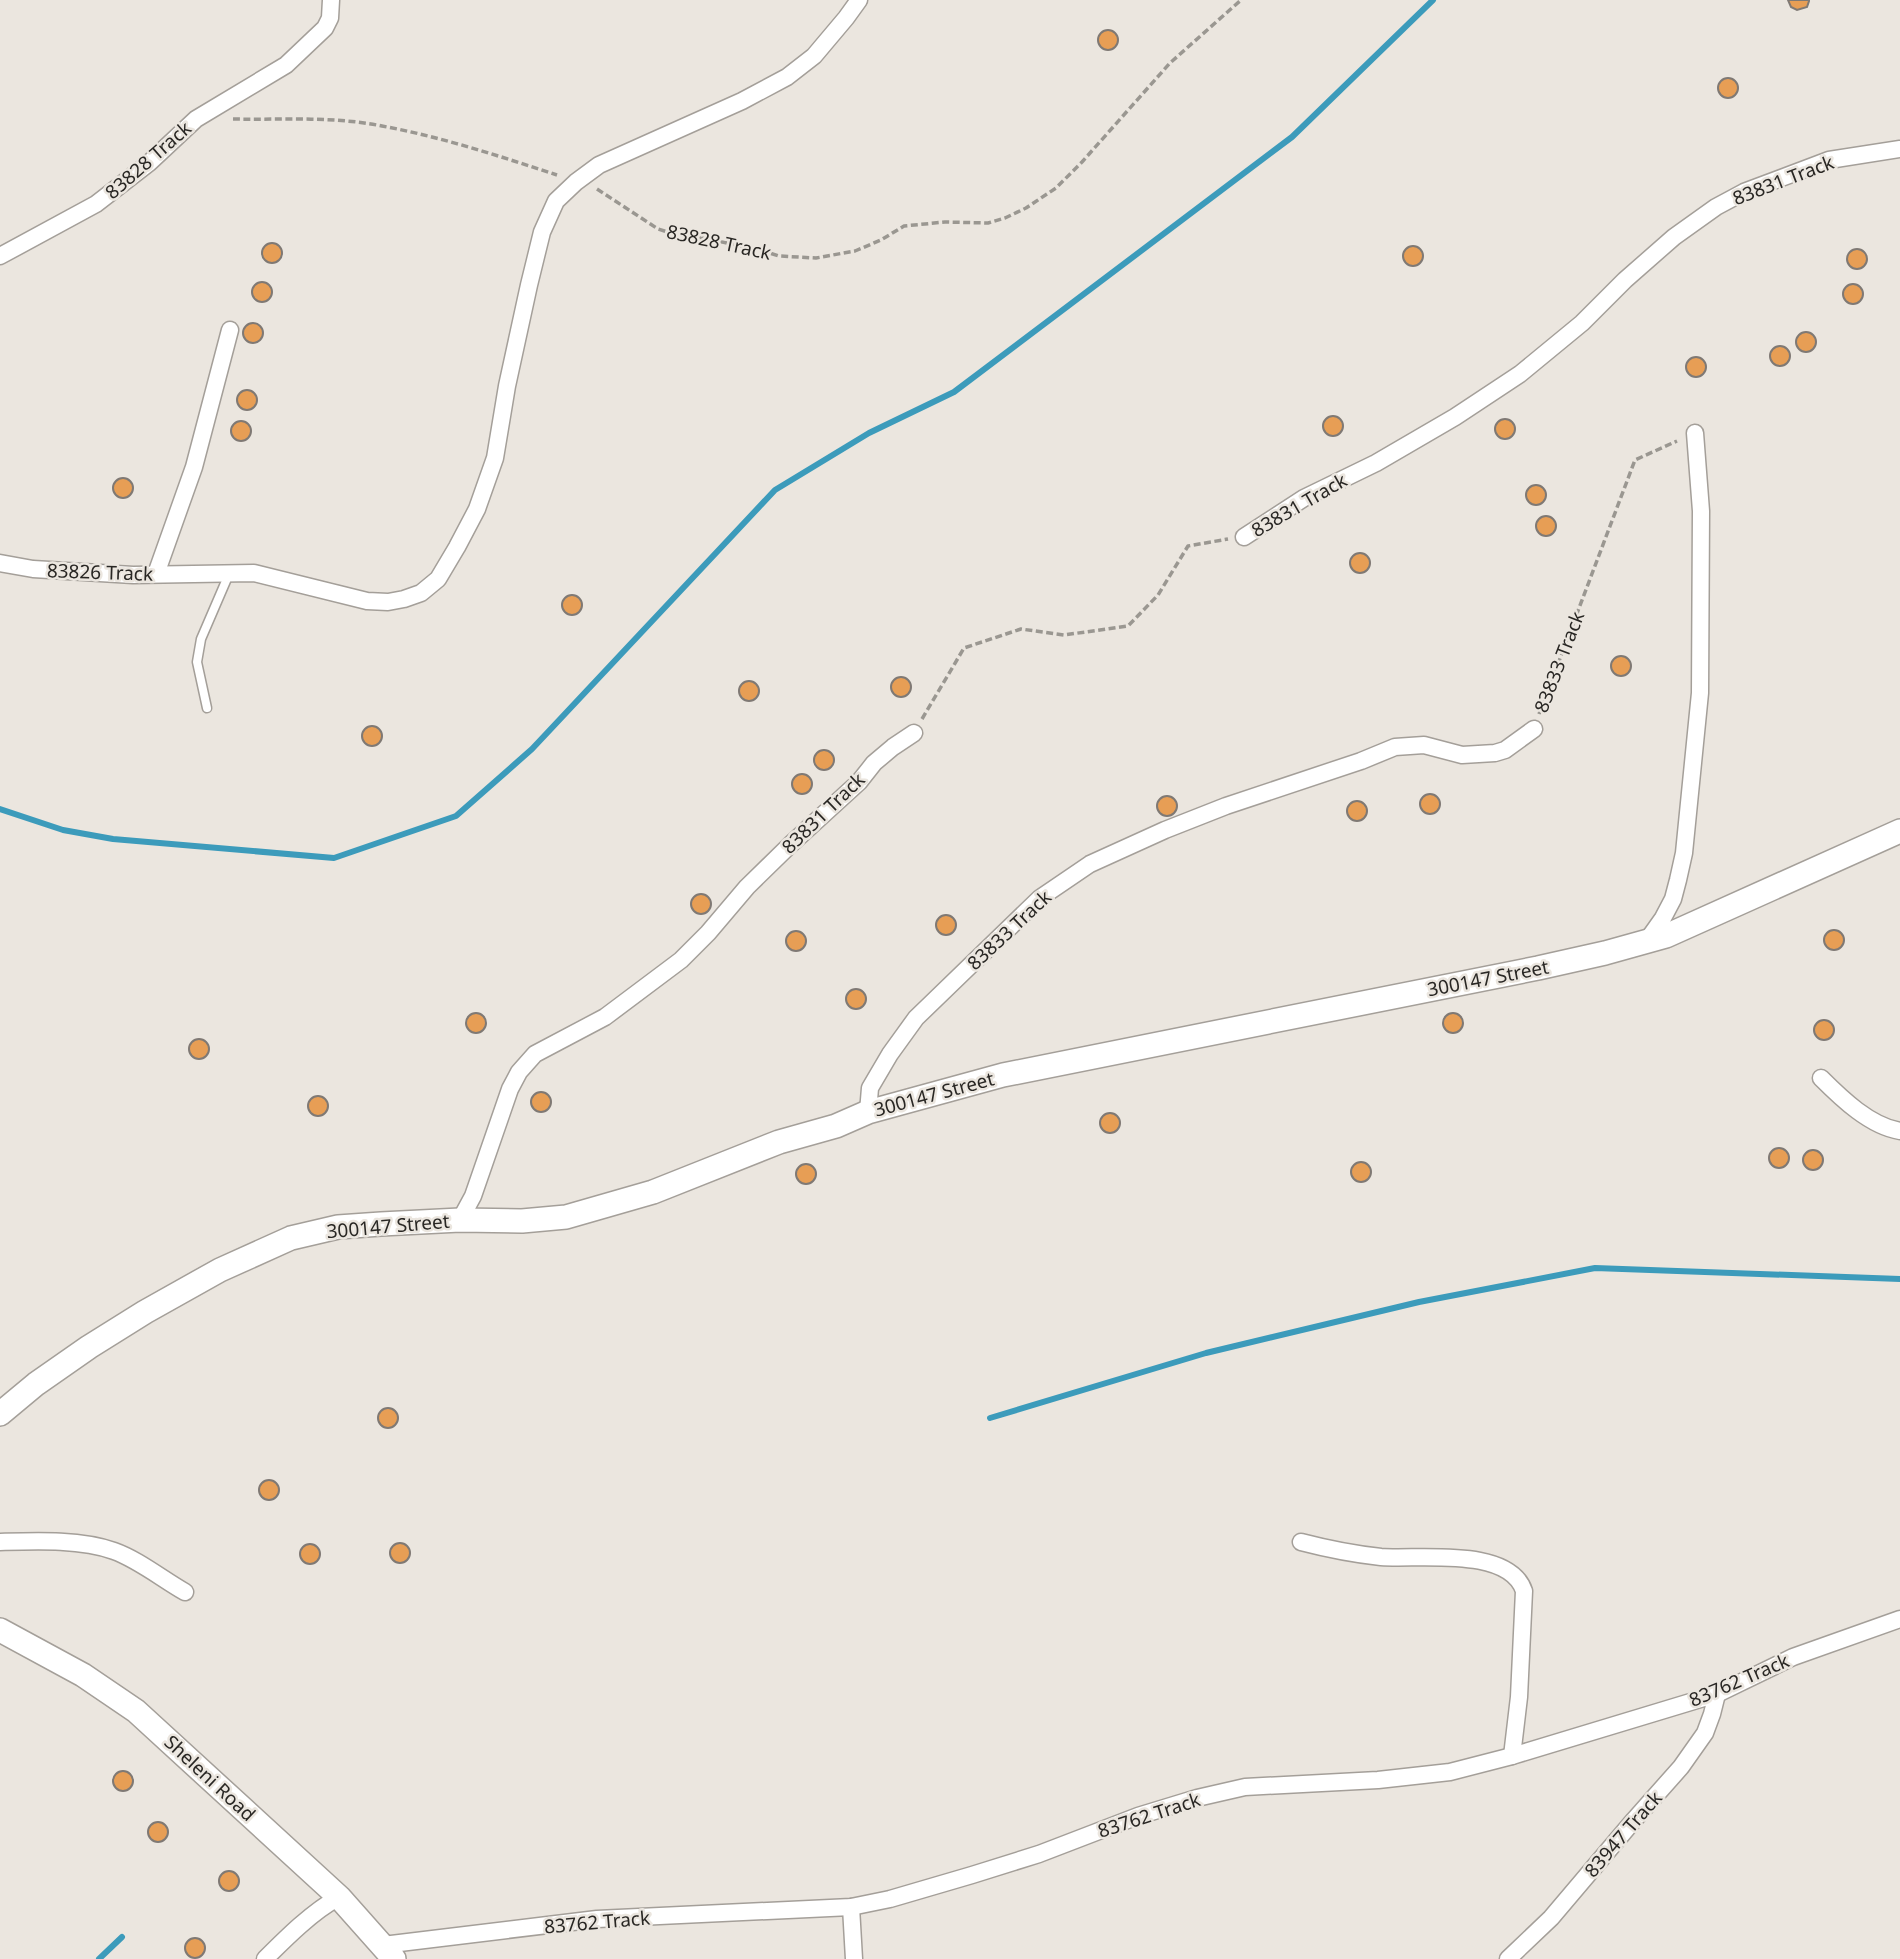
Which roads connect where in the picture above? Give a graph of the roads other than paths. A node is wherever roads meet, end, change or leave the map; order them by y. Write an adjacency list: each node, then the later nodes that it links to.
1 (331, 0): 4 (street, 83828 Track)
2 (859, 0): 10 (street, 83826 Track)
3 (1900, 149): 7 (street, 83831 Track)
4 (0, 256)
5 (230, 331): 9 (street)
6 (1695, 433): 15 (street)
7 (1244, 537)
8 (0, 563): 9 (street, 83826 Track)
9 (156, 574): 10 (street, 83826 Track)
10 (229, 574): 11 (lane)
11 (207, 708)
12 (1534, 729): 17 (street, 83833 Track)
13 (914, 733): 19 (street, 83831 Track)
14 (1900, 831): 15 (street, 300147 Street)
15 (1646, 943): 17 (street, 300147 Street)
16 (1821, 1079): 18 (street)
17 (867, 1112): 19 (street, 300147 Street)
18 (1900, 1131)
19 (460, 1220): 20 (street, 300147 Street)
20 (0, 1414)
21 (0, 1542): 23 (street)
22 (1301, 1542): 27 (street)
23 (185, 1591)
24 (1900, 1619): 26 (street, 83762 Track)
25 (0, 1630): 28 (street, Sheleni Road)
26 (1717, 1694): 27 (street, 83762 Track); 33 (street, 83947 Track)
27 (1512, 1756): 29 (street, 83762 Track)
28 (339, 1897): 30 (street, Sheleni Road); 31 (street)
29 (851, 1907): 30 (street, 83762 Track); 32 (street)
30 (389, 1952)
31 (265, 1959)
32 (853, 1959)
33 (1508, 1959)

